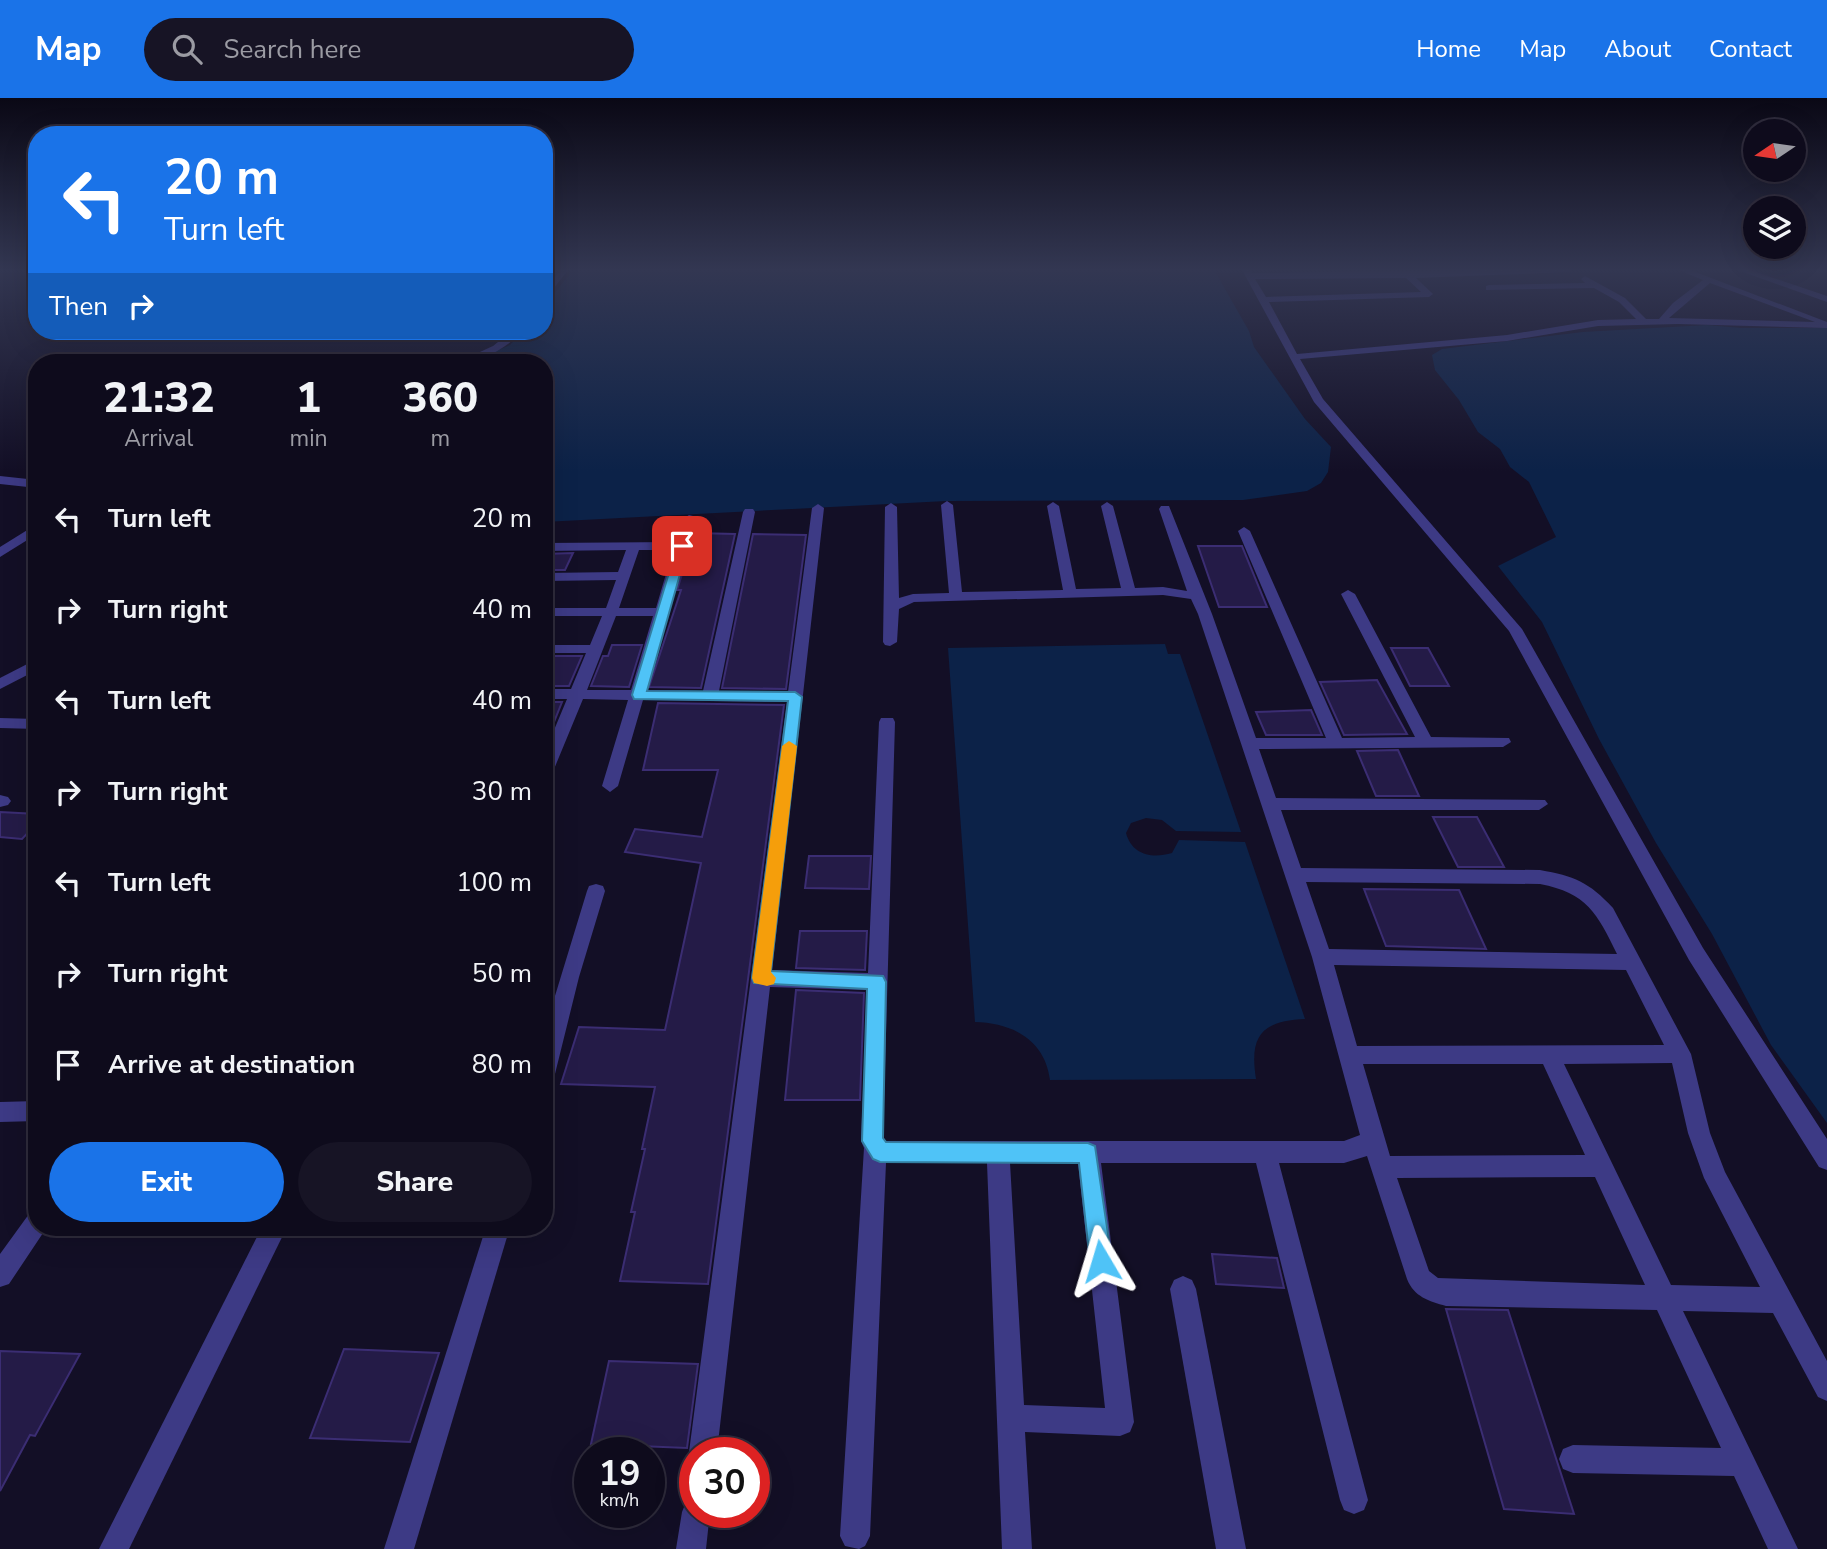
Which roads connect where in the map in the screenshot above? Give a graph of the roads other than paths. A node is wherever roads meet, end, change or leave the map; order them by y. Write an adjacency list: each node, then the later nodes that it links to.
1 (1282, 336): 5 (street)
2 (1521, 336): 5 (street)
3 (506, 340): 4 (street)
4 (482, 354)
5 (1294, 357): 71 (street)
6 (3, 482): 7 (street)
7 (28, 483)
8 (947, 505): 28 (street)
9 (1053, 506): 25 (street)
10 (1107, 506): 24 (street)
11 (891, 507): 29 (street)
12 (818, 508): 42 (street)
13 (1165, 509): 27 (street)
14 (749, 512): 41 (street)
15 (690, 519): 18 (street)
16 (1244, 531): 49 (street)
17 (28, 534): 21 (street)
18 (682, 546): 20 (street); 32 (street)
19 (553, 547): 20 (street)
20 (634, 547): 22 (street)
21 (0, 553)
22 (623, 576): 23 (street); 31 (street)
23 (553, 577)
24 (1129, 591): 25 (street); 27 (street)
25 (1070, 593): 28 (street)
26 (1348, 594): 47 (street)
27 (1196, 596): 50 (street)
28 (956, 597): 29 (street)
29 (892, 608): 33 (street)
30 (553, 612): 31 (street)
31 (611, 612): 32 (street); 35 (street)
32 (663, 612): 40 (street)
33 (890, 642)
34 (553, 649): 35 (street)
35 (596, 649): 39 (street)
36 (28, 669): 37 (street)
37 (0, 684)
38 (553, 694): 39 (street)
39 (578, 695): 40 (street); 46 (street)
40 (639, 695): 41 (street); 51 (street)
41 (710, 696): 42 (street)
42 (795, 697): 58 (street)
43 (887, 722): 59 (street)
44 (0, 723): 45 (street)
45 (28, 724)
46 (553, 738)
47 (1426, 742): 48 (street); 49 (street)
48 (1503, 742)
49 (1336, 743): 50 (street)
50 (1249, 744): 52 (street)
51 (610, 786)
52 (1269, 804): 53 (street); 54 (street)
53 (1539, 804)
54 (1293, 875): 56 (street); 57 (street)
55 (596, 891): 60 (street)
56 (1322, 957): 57 (street); 63 (street)
57 (1633, 962): 62 (street)
58 (761, 978): 59 (street); 83 (street)
59 (877, 982): 67 (street)
60 (553, 1038)
61 (1549, 1054): 62 (street); 63 (street); 72 (street)
62 (1680, 1054): 80 (street)
63 (1351, 1055): 66 (street)
64 (28, 1111): 65 (street)
65 (0, 1112)
66 (1373, 1139): 69 (street); 73 (street)
67 (875, 1147): 68 (street); 88 (street)
68 (998, 1152): 70 (street); 82 (street)
69 (1265, 1152): 70 (street); 86 (street)
70 (1088, 1153): 82 (street)
71 (1827, 1158)
72 (1602, 1166): 73 (street); 79 (street)
73 (1382, 1167): 79 (street)
74 (28, 1236): 77 (street)
75 (270, 1236): 89 (street)
76 (495, 1236): 90 (street)
77 (0, 1275)
78 (1183, 1289): 93 (street)
79 (1665, 1297): 80 (street); 85 (street)
80 (1780, 1300): 81 (street)
81 (1827, 1388)
82 (1011, 1418): 92 (street)
83 (705, 1437)
84 (1573, 1458): 85 (street)
85 (1743, 1462): 94 (street)
86 (1354, 1500)
87 (694, 1528): 91 (street)
88 (855, 1536)
89 (114, 1549)
90 (399, 1549)
91 (691, 1549)
92 (1017, 1549)
93 (1231, 1549)
94 (1783, 1549)

